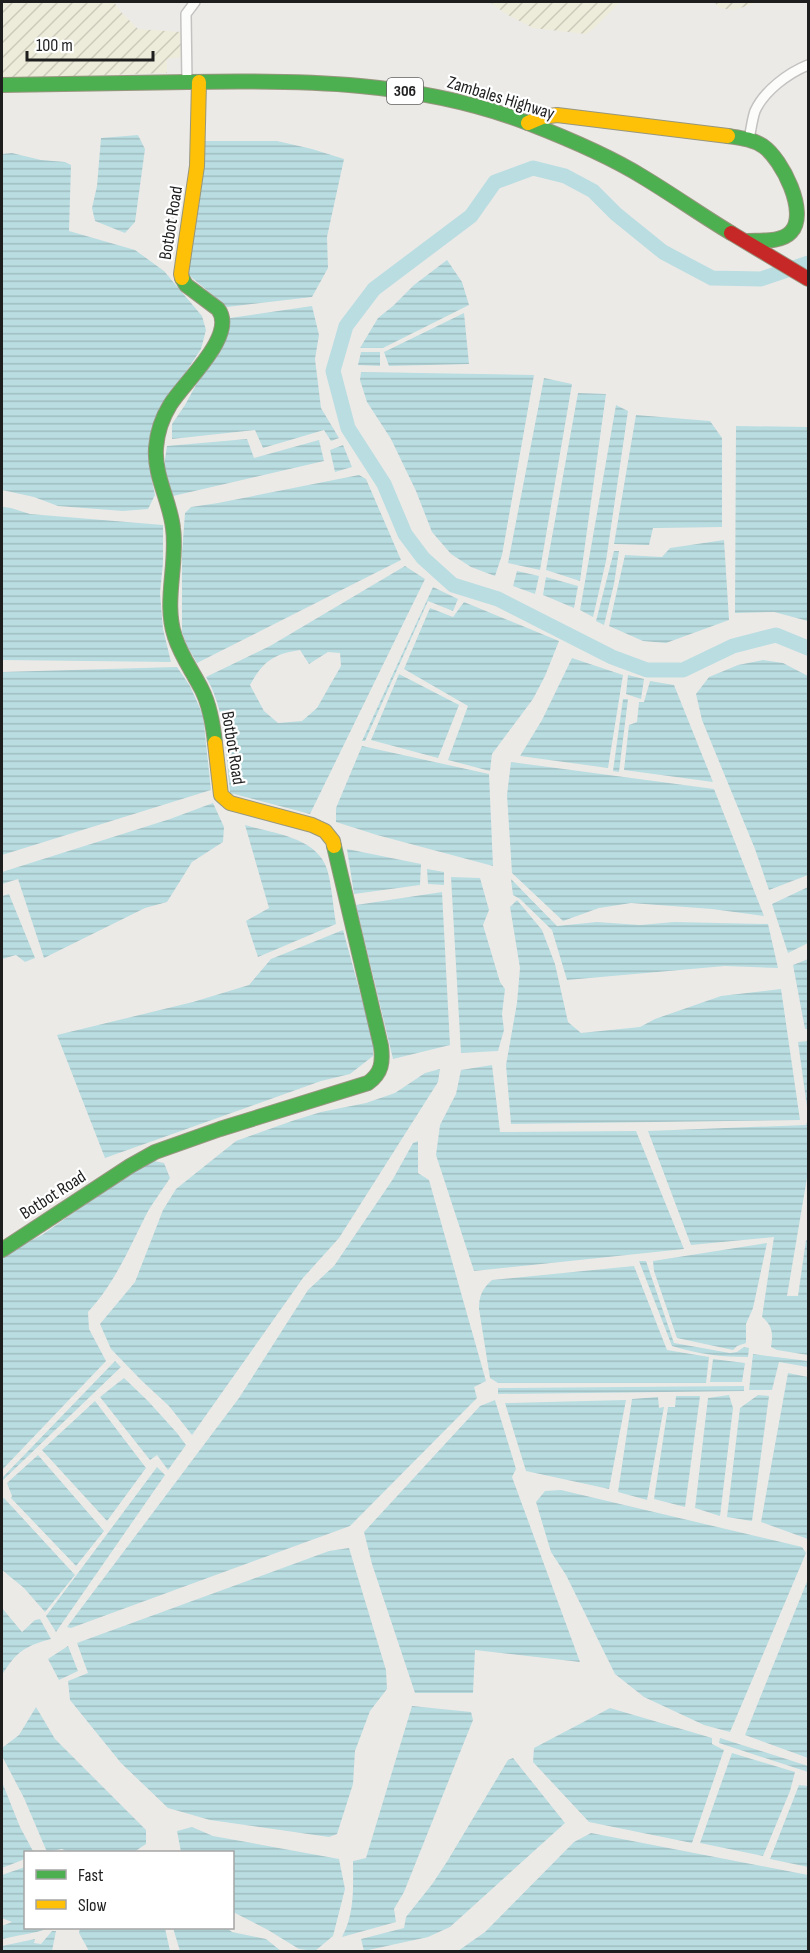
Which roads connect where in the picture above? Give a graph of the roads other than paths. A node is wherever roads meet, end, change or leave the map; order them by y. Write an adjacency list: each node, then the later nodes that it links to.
1 (195, 2): 3 (street)
2 (808, 65): 6 (street)
3 (193, 82): 4 (street, Zambales Highway / 306); 5 (street, Zambales Highway / 306); 9 (street, Botbot Road)
4 (2, 85)
5 (528, 123): 6 (street); 7 (street, Zambales Highway / 306)
6 (749, 139): 7 (street)
7 (746, 241): 8 (street, Zambales Highway / 306)
8 (808, 279)
9 (2, 1250)

